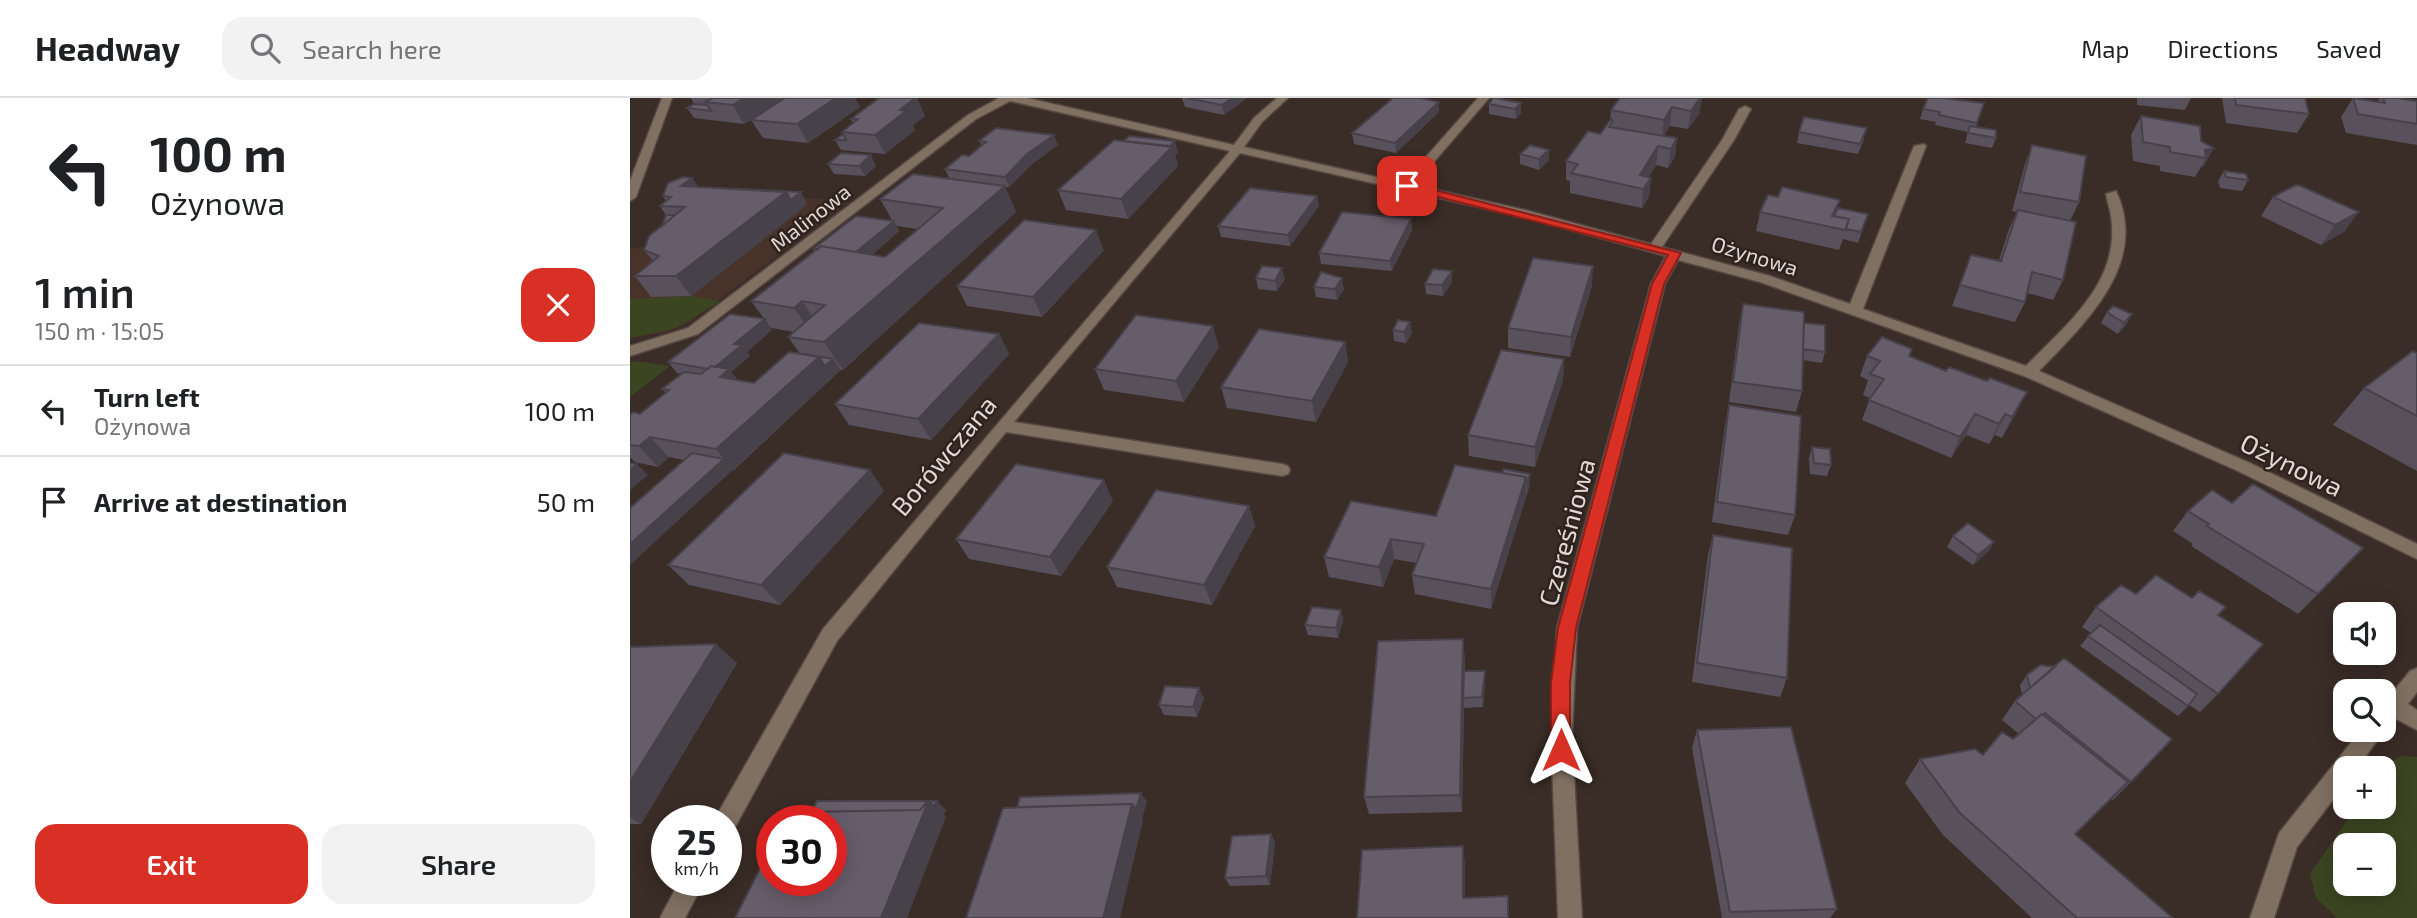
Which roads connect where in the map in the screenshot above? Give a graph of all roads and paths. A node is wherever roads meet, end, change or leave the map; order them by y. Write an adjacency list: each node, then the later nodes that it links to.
1 (667, 98): 11 (street)
2 (1007, 98): 15 (street, Malinowa)
3 (1013, 98): 8 (street, Ożynowa)
4 (1283, 98): 8 (street, Borówczana)
5 (1485, 98): 9 (street)
6 (1745, 109): 12 (street)
7 (1920, 146): 14 (street)
8 (1236, 149): 9 (street, Ożynowa); 17 (street, Borówczana)
9 (1407, 186): 12 (street, Ożynowa)
10 (2112, 194): 16 (street)
11 (630, 197)
12 (1654, 247): 13 (street, Ożynowa)
13 (1675, 253): 14 (street, Ożynowa); 28 (street, Czereśniowa)
14 (1855, 310): 16 (street, Ożynowa)
15 (630, 351)
16 (2029, 372): 19 (street, Ożynowa)
17 (1002, 426): 18 (street); 25 (street, Borówczana)
18 (1282, 470)
19 (2417, 552)
20 (2417, 677): 21 (street)
21 (2396, 702)
22 (2396, 714): 23 (street)
23 (2417, 721)
24 (2365, 742): 29 (street)
25 (735, 805)
26 (684, 896): 27 (street)
27 (672, 918)
28 (1570, 918)
29 (2262, 918)

